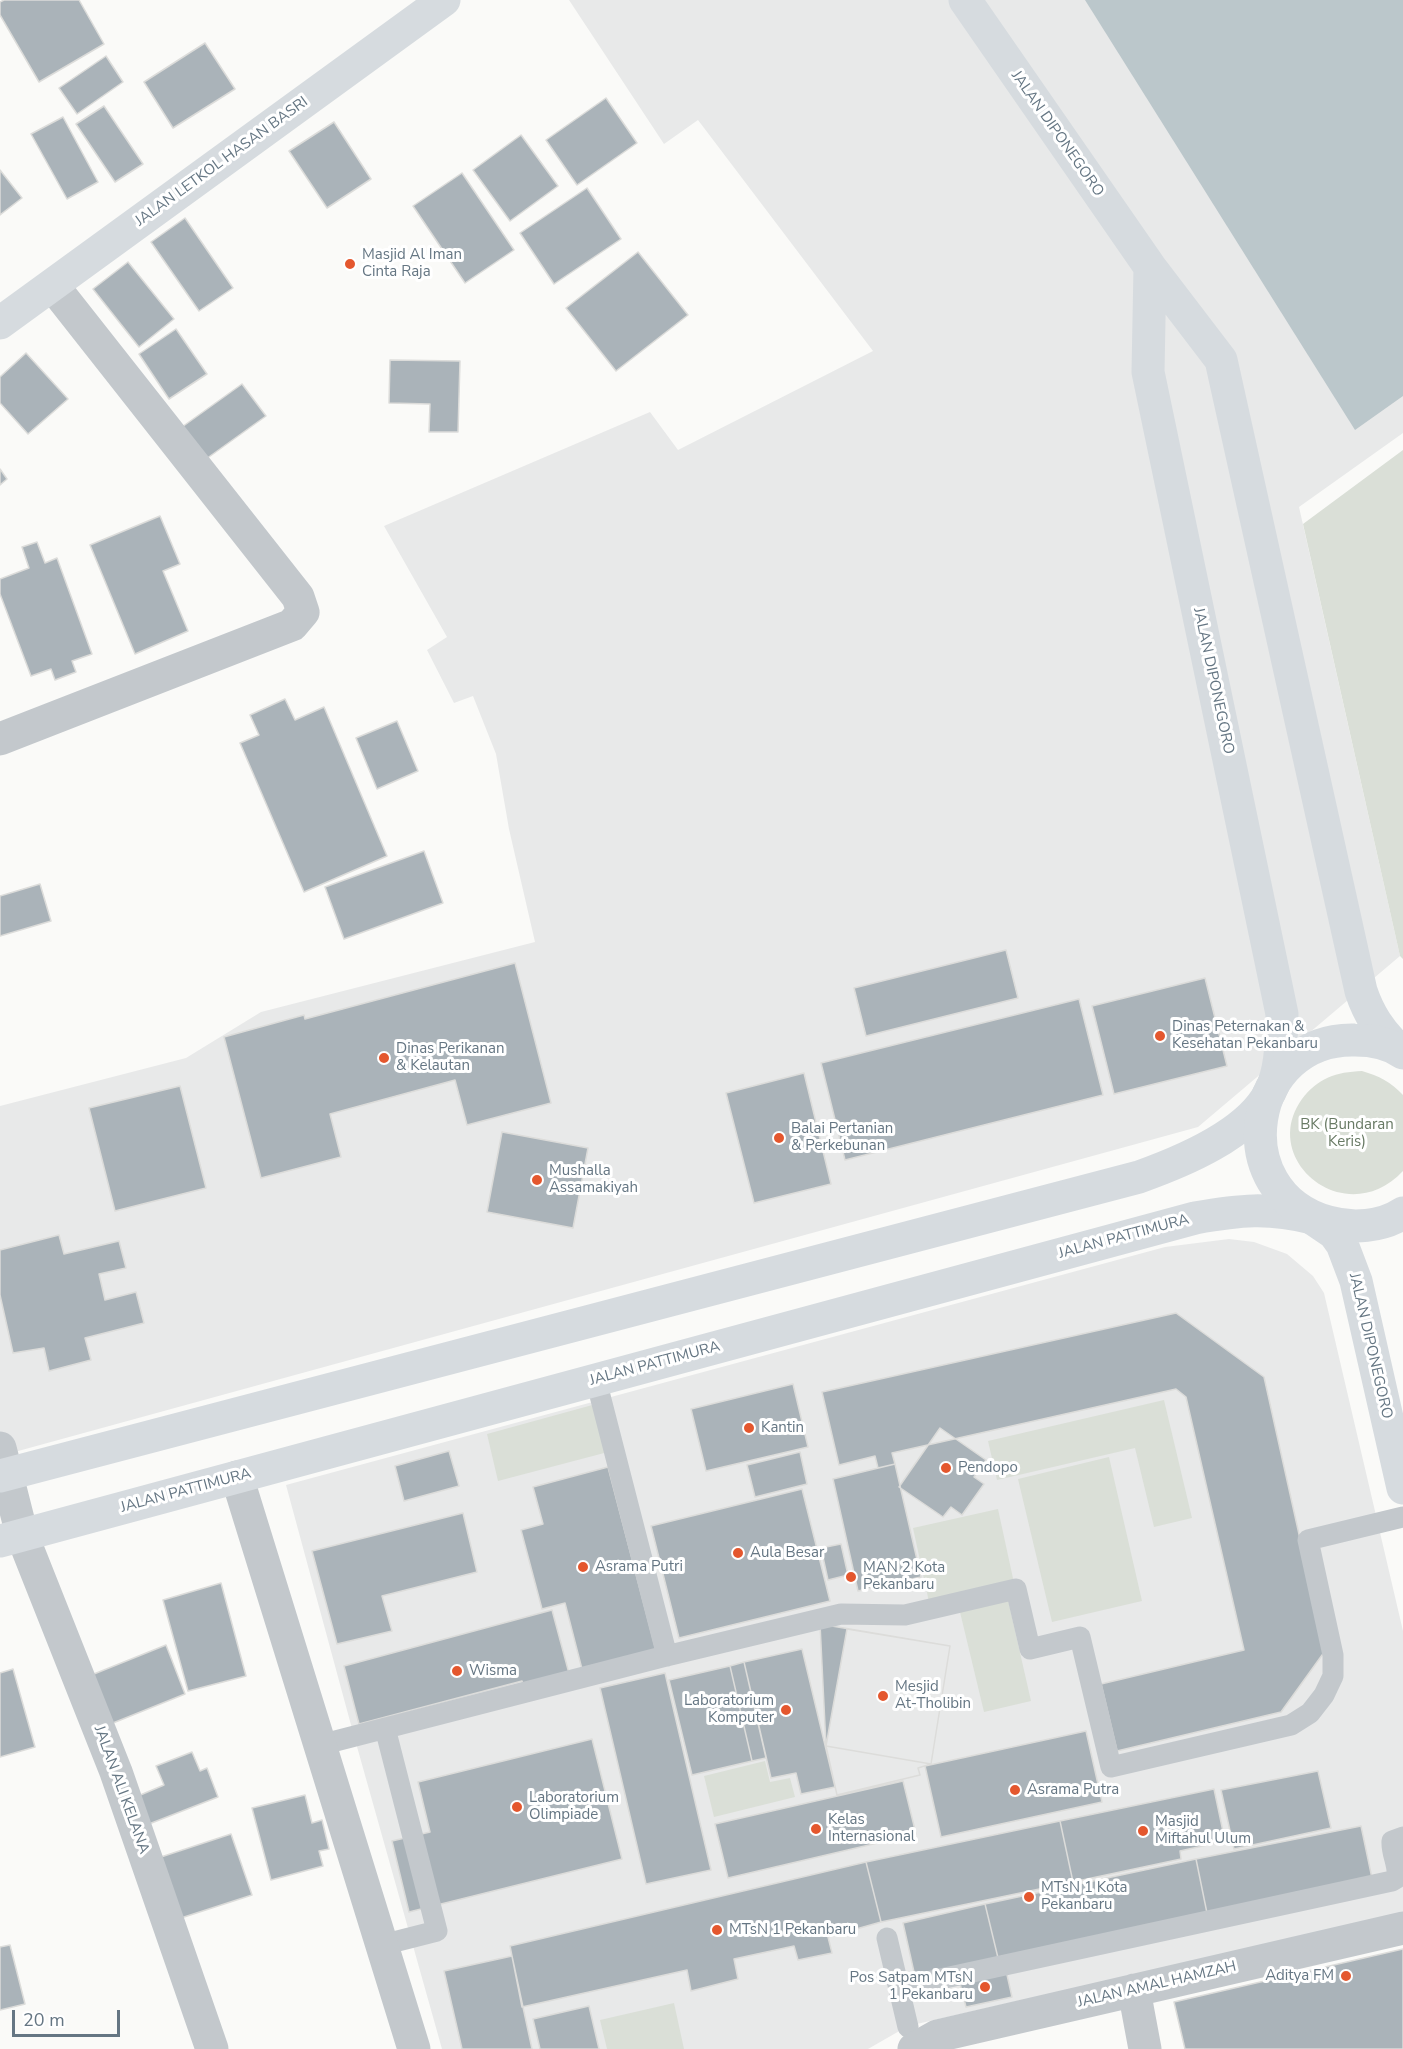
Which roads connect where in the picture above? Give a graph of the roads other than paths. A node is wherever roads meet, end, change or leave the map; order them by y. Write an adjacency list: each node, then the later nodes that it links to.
1 (965, 0): 3 (main road, JALAN DIPONEGORO)
2 (438, 2): 4 (main road, JALAN LETKOL HASAN BASRI)
3 (1150, 267): 7 (main road, JALAN DIPONEGORO); 8 (main road, JALAN DIPONEGORO)
4 (53, 286): 5 (main road, JALAN LETKOL HASAN BASRI); 6 (street)
5 (0, 323)
6 (0, 739)
7 (1401, 1051): 8 (main road)
8 (1269, 1093): 10 (main road, JALAN DIPONEGORO); 12 (main road)
9 (1403, 1213): 10 (main road, JALAN PATTIMURA)
10 (1312, 1218): 11 (main road, JALAN PATTIMURA); 14 (main road, JALAN DIPONEGORO)
11 (596, 1380): 13 (main road, JALAN PATTIMURA); 17 (lane)
12 (2, 1466): 16 (street, JALAN ALI KELANA)
13 (237, 1477): 16 (main road, JALAN PATTIMURA); 19 (street)
14 (1403, 1488)
15 (1403, 1517): 17 (lane)
16 (11, 1538): 27 (street, JALAN ALI KELANA)
17 (667, 1656): 18 (lane)
18 (385, 1728): 19 (lane); 23 (lane)
19 (320, 1745): 23 (street)
20 (1403, 1837): 24 (lane)
21 (1403, 1928): 25 (street, JALAN AMAL HAMZAH)
22 (887, 1938): 24 (lane)
23 (382, 1945): 28 (street)
24 (899, 1988): 26 (lane)
25 (1134, 1990): 26 (street, JALAN AMAL HAMZAH); 29 (street)
26 (911, 2038)
27 (212, 2049)
28 (414, 2049)
29 (1145, 2049)

